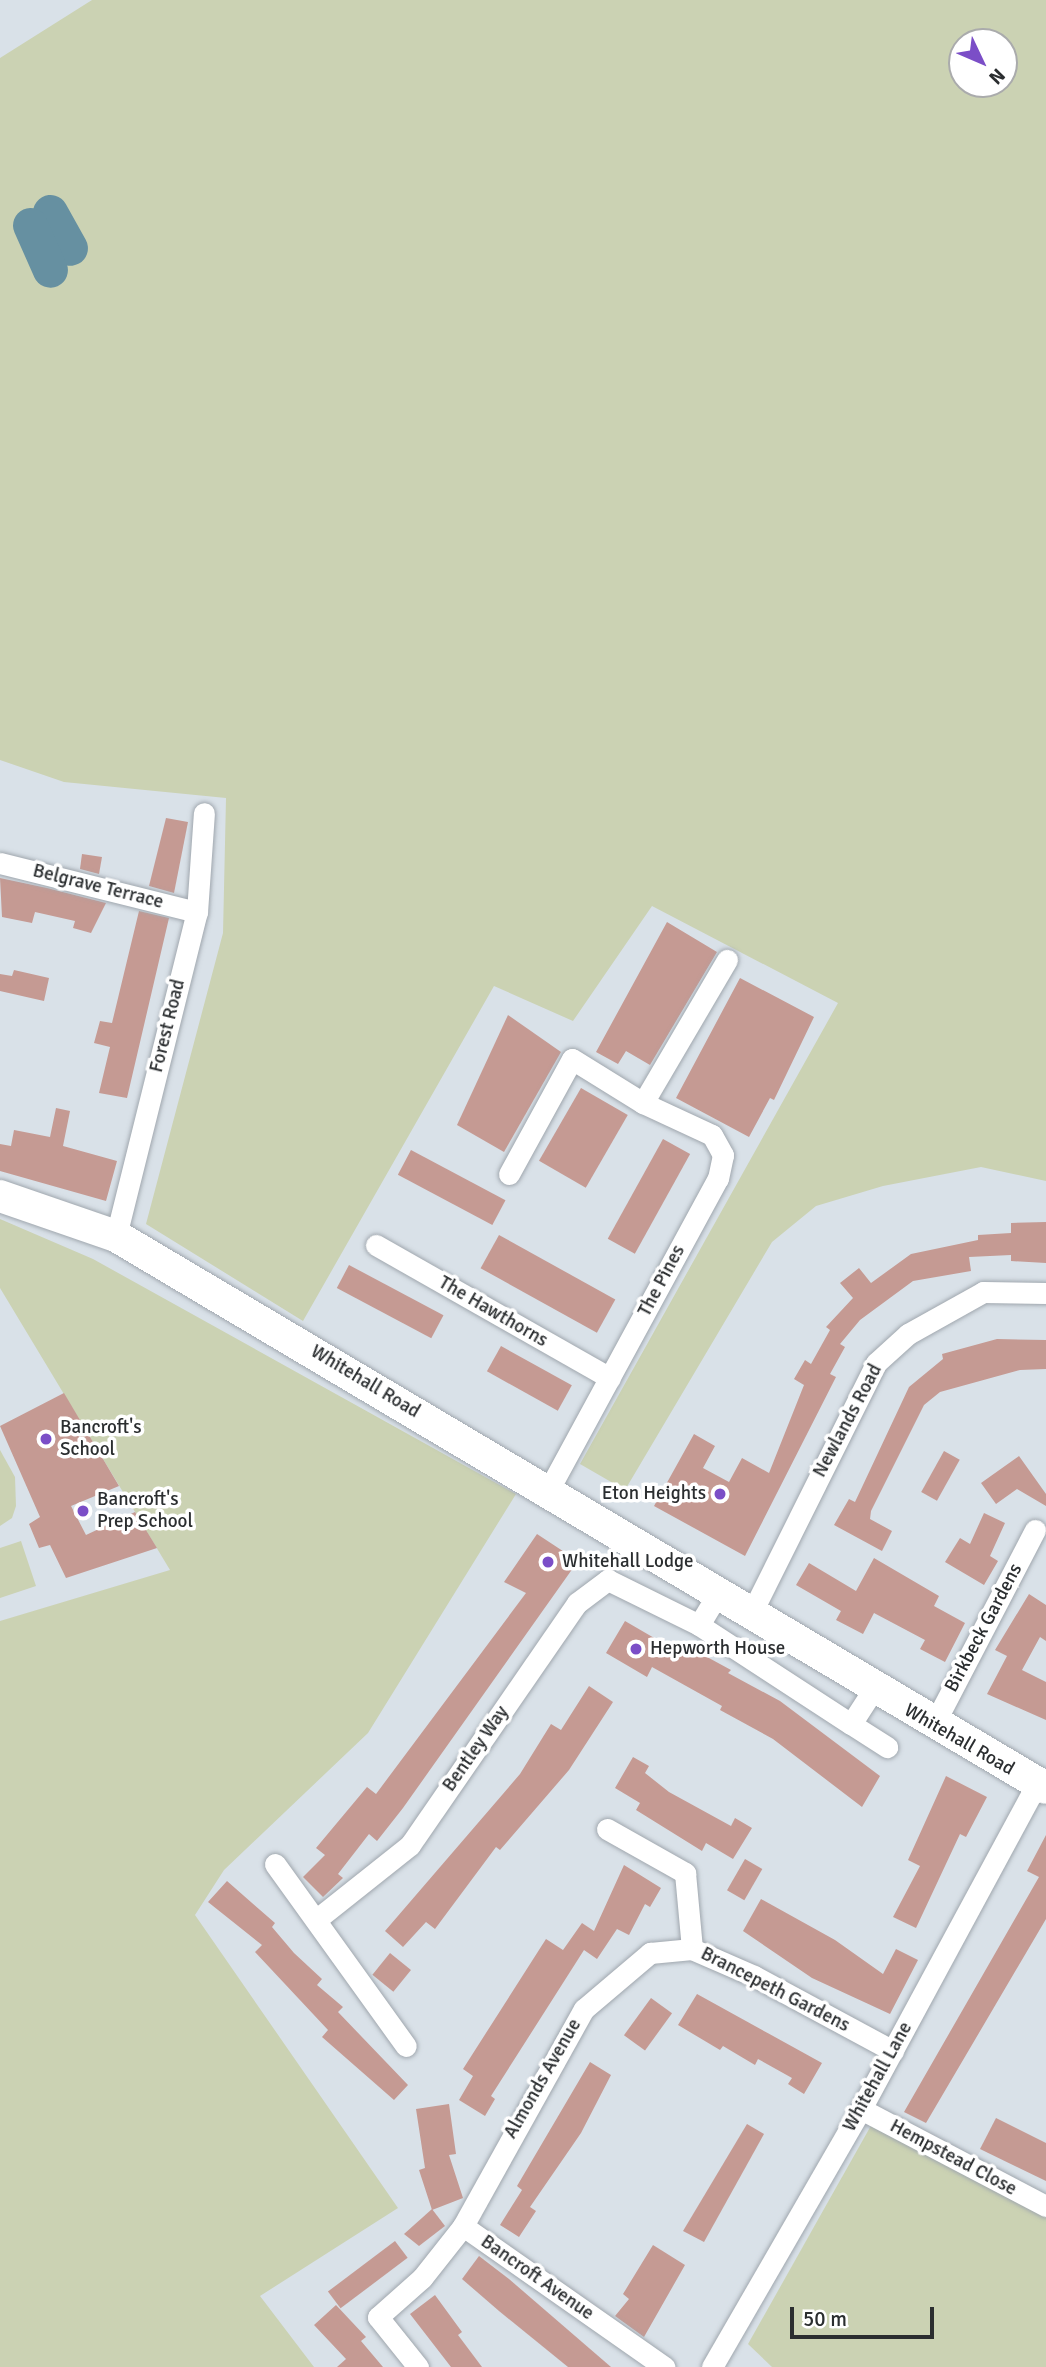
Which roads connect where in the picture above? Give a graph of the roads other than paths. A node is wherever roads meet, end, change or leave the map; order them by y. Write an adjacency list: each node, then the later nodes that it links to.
1 (204, 813): 3 (street, Forest Road)
2 (0, 863): 3 (street, Belgrave Terrace)
3 (197, 912): 8 (street, Forest Road)
4 (727, 960): 5 (street)
5 (643, 1103): 6 (street, The Pines); 11 (street, The Pines)
6 (509, 1174)
7 (0, 1196): 8 (main road, Whitehall Road)
8 (116, 1236): 12 (main road, Whitehall Road)
9 (376, 1245): 11 (street, The Hawthorns)
10 (1046, 1293): 15 (street, Newlands Road)
11 (610, 1378): 12 (street, The Pines)
12 (548, 1491): 14 (main road, Whitehall Road)
13 (1035, 1530): 19 (street, Birkbeck Gardens)
14 (720, 1590): 15 (main road, Whitehall Road); 16 (street)
15 (752, 1612): 17 (main road, Whitehall Road)
16 (699, 1625): 18 (street); 24 (street, Bentley Way)
17 (873, 1690): 18 (street); 19 (main road, Whitehall Road)
18 (851, 1724): 20 (street)
19 (933, 1726): 21 (main road, Whitehall Road)
20 (887, 1747)
21 (1042, 1786): 27 (street, Whitehall Lane)
22 (607, 1829): 25 (street, Brancepeth Gardens)
23 (275, 1864): 24 (street)
24 (317, 1919): 26 (street)
25 (692, 1949): 27 (street, Brancepeth Gardens); 30 (street, Almonds Avenue)
26 (406, 2046)
27 (893, 2051): 28 (street, Whitehall Lane)
28 (861, 2109): 29 (street, Hempstead Close); 33 (street, Whitehall Lane)
29 (1046, 2206)
30 (463, 2226): 31 (street, Bancroft Avenue); 32 (street, Bancroft Avenue)
31 (418, 2367)
32 (664, 2367)
33 (712, 2367)

